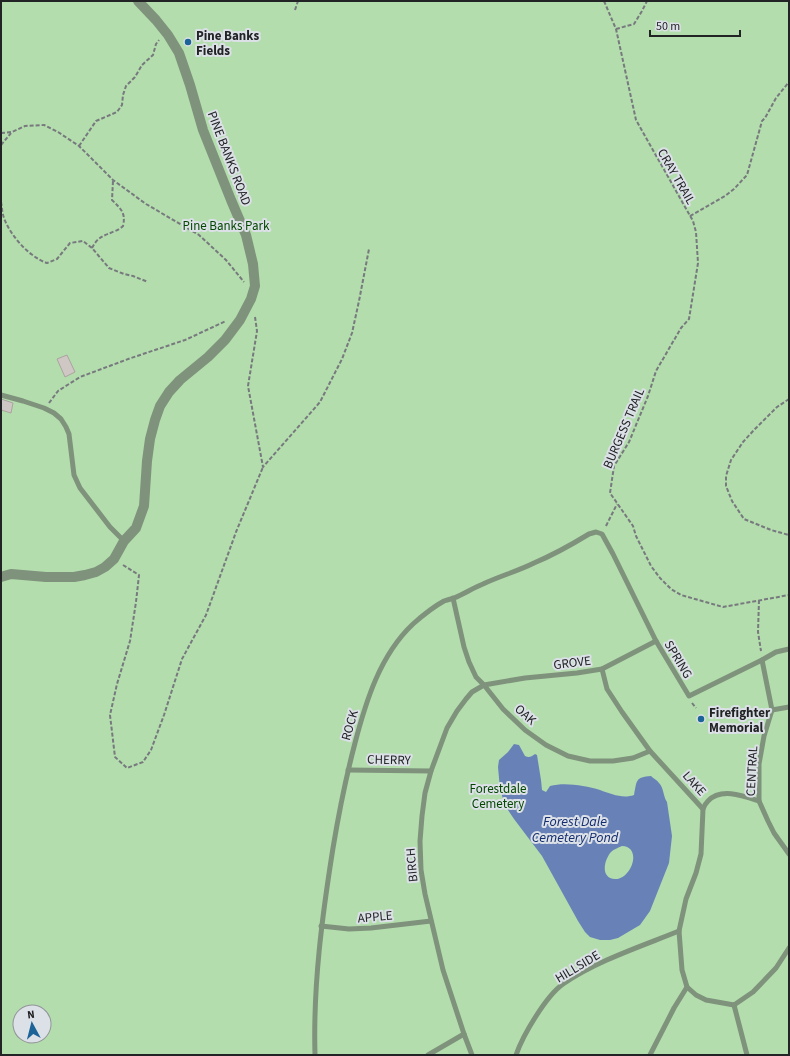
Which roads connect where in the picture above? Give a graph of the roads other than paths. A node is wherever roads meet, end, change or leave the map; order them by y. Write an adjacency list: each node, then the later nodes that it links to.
1 (138, 1): 4 (street, PINE BANKS ROAD)
2 (1, 395): 4 (lane)
3 (602, 534): 6 (lane, ROCK); 7 (lane, SPRING)
4 (124, 541): 5 (street, PINE BANKS ROAD)
5 (4, 574)
6 (453, 598): 11 (lane, OAK); 15 (lane, ROCK)
7 (656, 641): 9 (lane, SPRING); 10 (lane, GROVE)
8 (789, 649): 9 (lane, SPRING)
9 (762, 660): 13 (lane, CENTRAL)
10 (602, 669): 11 (lane, GROVE); 14 (lane, LAKE)
11 (484, 685): 14 (lane, OAK); 16 (lane, BIRCH)
12 (789, 707): 13 (lane)
13 (772, 710): 17 (lane, CENTRAL)
14 (650, 751): 18 (lane, LAKE)
15 (348, 770): 16 (lane, CHERRY); 21 (lane, ROCK)
16 (431, 771): 20 (lane, BIRCH)
17 (759, 801): 18 (lane); 19 (lane, CENTRAL)
18 (703, 809): 22 (lane, LAKE)
19 (789, 854)
20 (431, 921): 21 (lane, APPLE); 26 (lane, BIRCH)
21 (321, 926): 27 (lane, ROCK)
22 (679, 931): 24 (lane, LAKE); 30 (lane, HILLSIDE)
23 (789, 948): 25 (lane)
24 (687, 987): 25 (lane); 31 (lane)
25 (734, 1005): 32 (lane)
26 (464, 1034): 28 (lane); 29 (lane, BIRCH)
27 (315, 1055)
28 (428, 1055)
29 (472, 1055)
30 (516, 1055)
31 (650, 1055)
32 (747, 1055)

